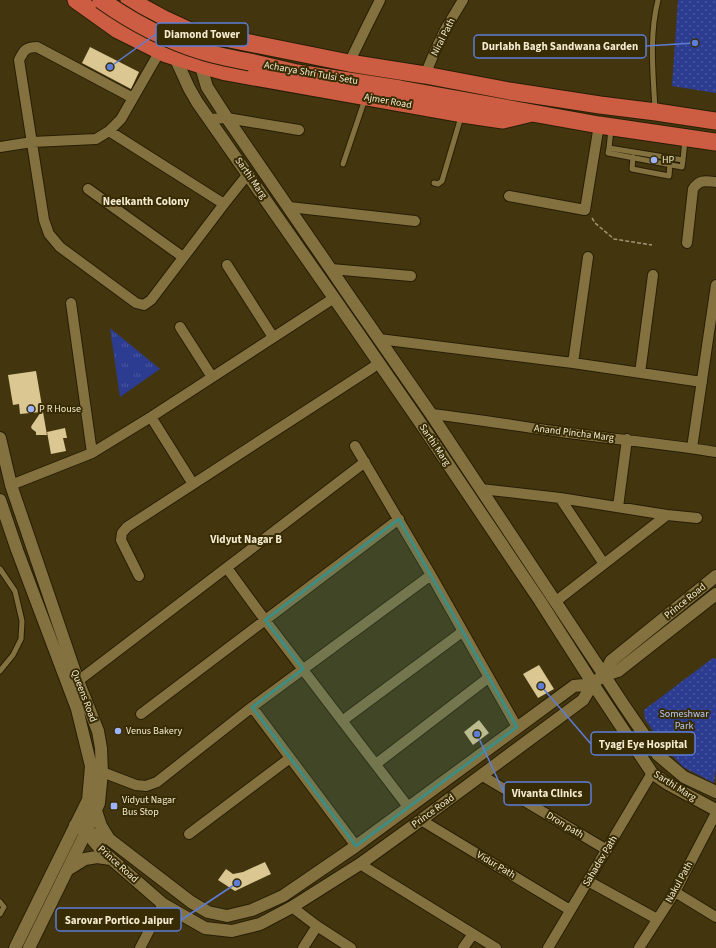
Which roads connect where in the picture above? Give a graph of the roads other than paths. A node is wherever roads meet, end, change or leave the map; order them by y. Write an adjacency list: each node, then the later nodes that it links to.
1 (76, 0): 9 (highway, Ajmer Road)
2 (101, 0): 16 (highway, Acharya Shri Tulsi Setu, bridge)
3 (380, 0): 10 (street)
4 (463, 0): 12 (street, Niral Path)
5 (658, 0): 15 (lane)
6 (139, 3): 7 (highway)
7 (164, 19): 8 (highway); 9 (street, Sarthi Marg)
8 (190, 31): 10 (highway); 11 (street)
9 (167, 54): 11 (highway, Ajmer Road); 14 (street); 19 (street, Sarthi Marg)
10 (349, 63): 12 (highway)
11 (201, 65): 13 (highway, Ajmer Road); 18 (street)
12 (425, 75): 15 (highway)
13 (366, 96): 17 (highway, Ajmer Road); 32 (lane)
14 (132, 98): 23 (street); 25 (street)
15 (656, 112): 20 (highway)
16 (532, 113): 17 (highway, Ajmer Road); 21 (highway, Ajmer Road)
17 (462, 114): 36 (lane)
18 (227, 118): 19 (street); 22 (street); 40 (street)
19 (209, 119): 34 (street, Sarthi Marg)
20 (716, 121)
21 (605, 129): 24 (highway, Ajmer Road); 28 (lane); 38 (street)
22 (299, 130)
23 (109, 131): 25 (street); 39 (street)
24 (685, 141): 26 (highway, Ajmer Road); 29 (street); 31 (lane)
25 (32, 142): 27 (street); 43 (street)
26 (716, 142)
27 (0, 147)
28 (609, 148): 30 (lane); 31 (lane)
29 (716, 149)
30 (632, 157): 33 (lane); 33 (lane)
31 (683, 160): 33 (lane)
32 (342, 164)
33 (670, 164)
34 (248, 174): 39 (street); 50 (street, Sarthi Marg)
35 (716, 182): 42 (street)
36 (434, 184)
37 (88, 188): 43 (street)
38 (509, 196)
39 (224, 204): 43 (street)
40 (289, 207): 41 (street); 46 (street)
41 (415, 221)
42 (687, 243)
43 (183, 257)
44 (588, 257): 57 (street)
45 (227, 266): 53 (street)
46 (331, 269): 48 (street); 54 (street)
47 (653, 275): 58 (street)
48 (411, 276)
49 (716, 285): 60 (street)
50 (334, 298): 53 (street); 55 (street, Sarthi Marg)
51 (71, 303): 69 (street)
52 (180, 327): 59 (street)
53 (273, 337): 59 (street)
54 (379, 339): 55 (street); 57 (street); 61 (street)
55 (367, 347): 56 (street, Sarthi Marg)
56 (378, 362): 63 (street, Sarthi Marg); 71 (street)
57 (573, 363): 58 (street)
58 (640, 373): 60 (street)
59 (212, 376): 62 (street)
60 (702, 382): 67 (street)
61 (431, 414): 63 (street); 65 (street, Anand Pincha Marg); 73 (street)
62 (151, 417): 69 (street); 71 (street)
63 (419, 421): 76 (street, Sarthi Marg)
64 (0, 438): 72 (street, Queens Road)
65 (627, 439): 67 (street, Anand Pincha Marg); 77 (street)
66 (356, 446): 70 (street)
67 (692, 448): 68 (street, Anand Pincha Marg)
68 (716, 452)
69 (92, 453): 72 (street)
70 (365, 462): 80 (street); 83 (street)
71 (193, 484): 86 (street)
72 (11, 485): 81 (street, Queens Road)
73 (484, 494): 74 (street); 76 (street); 90 (street)
74 (560, 498): 77 (street); 82 (street)
75 (0, 500): 85 (street, Queens Road)
76 (476, 506): 98 (street, Sarthi Marg)
77 (618, 507): 78 (street)
78 (667, 515): 79 (street); 82 (street)
79 (697, 518)
80 (399, 519): 87 (street); 91 (street)
81 (38, 564): 85 (street); 97 (street, Queens Road)
82 (604, 564): 90 (street)
83 (226, 568): 91 (street); 97 (street)
84 (0, 569): 94 (lane)
85 (24, 570): 114 (street, Queens Road)
86 (139, 576)
87 (431, 576): 92 (street); 93 (street)
88 (716, 576): 95 (street, Prince Road)
89 (714, 599): 95 (street, Prince Road)
90 (556, 602): 95 (street)
91 (265, 620): 93 (street); 100 (street)
92 (462, 632): 96 (street); 101 (street)
93 (303, 670): 99 (street); 101 (street)
94 (0, 671)
95 (604, 675): 98 (street, Prince Road); 108 (street)
96 (488, 678): 102 (street); 104 (street)
97 (78, 681): 105 (street, Queens Road)
98 (593, 684): 102 (street, Prince Road); 106 (street, Sarthi Marg); 107 (street, Prince Road)
99 (252, 707): 103 (street); 105 (street)
100 (141, 714)
101 (342, 720): 104 (street)
102 (517, 727): 109 (street, Prince Road)
103 (290, 758): 116 (street); 118 (street)
104 (376, 764): 109 (street)
105 (102, 772): 111 (street, Queens Road)
106 (652, 773): 110 (street, Sarthi Marg); 119 (street, Sahadev Path)
107 (482, 775): 113 (street, Prince Road); 119 (street, Dron path)
108 (716, 792)
109 (409, 808): 118 (street, Prince Road)
110 (716, 810)
111 (96, 811): 115 (street, Queens Road); 117 (street)
112 (716, 814): 124 (street, Nakul Path)
113 (421, 820): 121 (street, Prince Road); 128 (street, Vidur Path)
114 (75, 826): 115 (street); 134 (street, Queens Road)
115 (86, 832): 117 (street, Prince Road); 120 (street, Prince Road); 122 (street, Queens Road)
116 (189, 834)
117 (109, 839): 118 (street, Prince Road)
118 (356, 846)
119 (607, 850): 123 (street, Sahadev Path)
120 (112, 859): 122 (street); 126 (street, Prince Road)
121 (360, 864): 127 (street, Prince Road); 133 (street)
122 (68, 870): 135 (street, Queens Road)
123 (588, 880): 128 (street, Sahadev Path); 131 (street)
124 (675, 892): 130 (street); 131 (street, Nakul Path)
125 (0, 902): 129 (lane)
126 (163, 904): 127 (street, Prince Road); 136 (street)
127 (292, 908): 132 (street)
128 (570, 910): 141 (street, Sahadev Path)
129 (0, 914)
130 (716, 917)
131 (657, 919): 142 (street, Nakul Path)
132 (317, 926): 137 (street); 138 (street)
133 (473, 934): 139 (street); 140 (street)
134 (15, 948)
135 (30, 948)
136 (140, 948)
137 (303, 948)
138 (351, 948)
139 (463, 948)
140 (496, 948)
141 (548, 948)
142 (639, 948)

